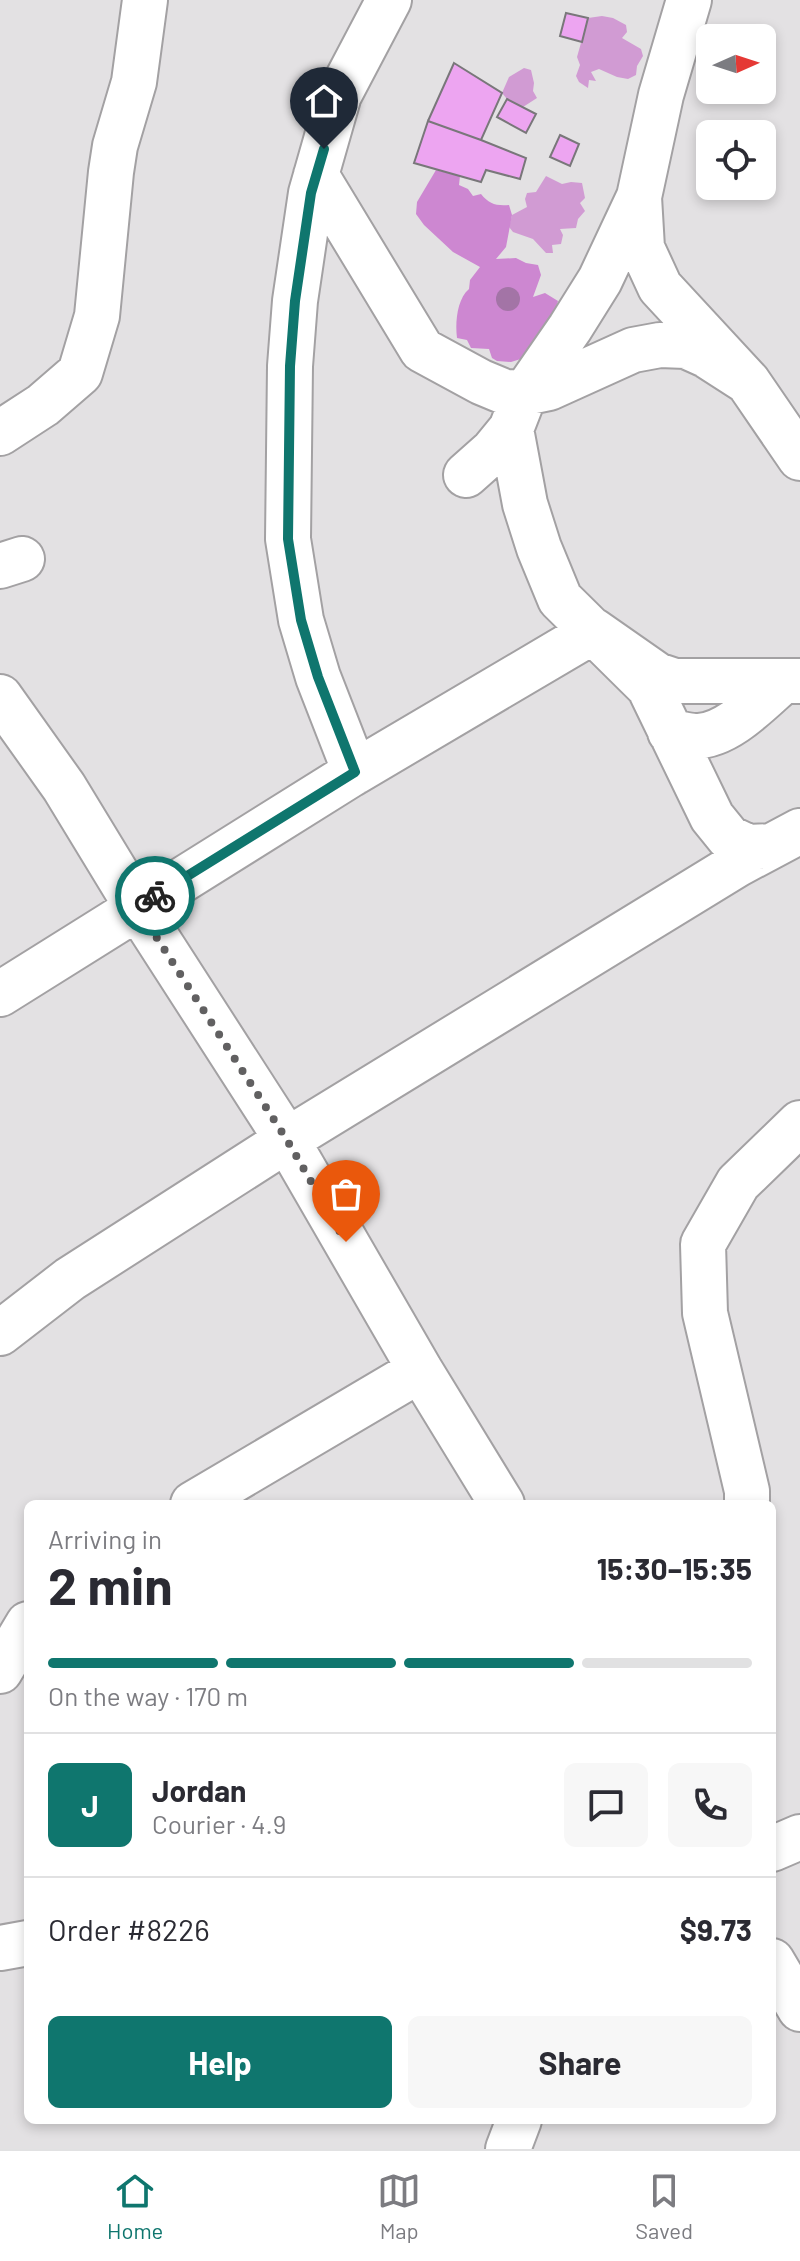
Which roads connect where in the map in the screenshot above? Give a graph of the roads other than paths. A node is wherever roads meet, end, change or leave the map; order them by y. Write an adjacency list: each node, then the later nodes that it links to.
1 (145, 0): 8 (street)
2 (389, 0): 4 (street)
3 (689, 0): 5 (street)
4 (316, 175): 7 (street); 15 (street)
5 (639, 197): 6 (street); 7 (street)
6 (748, 382): 7 (street); 9 (street)
7 (518, 411): 10 (street); 11 (street)
8 (0, 433)
9 (800, 458)
10 (466, 475)
11 (594, 631): 12 (street); 14 (street); 15 (street)
12 (791, 681): 14 (street)
13 (0, 697): 17 (street)
14 (691, 733): 16 (street)
15 (355, 772): 17 (street)
16 (786, 839): 20 (street)
17 (137, 907): 18 (street); 20 (street)
18 (0, 994)
19 (800, 1123): 25 (street)
20 (287, 1140): 21 (street); 22 (street)
21 (0, 1333)
22 (420, 1370): 23 (street); 24 (street)
23 (206, 1500)
24 (500, 1500)
25 (747, 1500)
26 (24, 1631): 27 (street)
27 (0, 1671)
28 (800, 1837): 29 (street)
29 (776, 1847)
30 (24, 1944): 31 (street)
31 (0, 1948)
32 (776, 1968): 33 (street)
33 (800, 2009)
34 (517, 2124): 35 (street)
35 (508, 2149)

